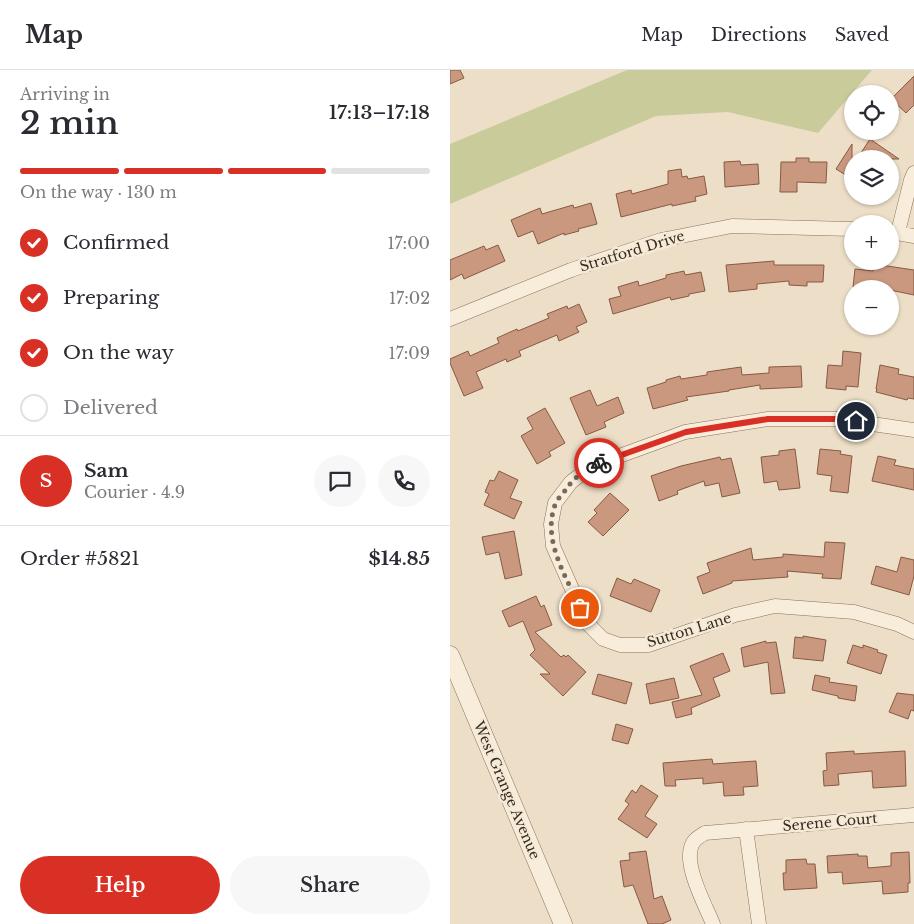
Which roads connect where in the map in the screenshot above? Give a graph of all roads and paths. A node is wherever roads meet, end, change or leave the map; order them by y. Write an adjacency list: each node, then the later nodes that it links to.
1 (914, 173): 2 (street)
2 (899, 217)
3 (844, 229): 6 (street, Stratford Drive)
4 (899, 233): 5 (street)
5 (914, 236)
6 (450, 320)
7 (914, 430): 8 (street, Sutton Lane)
8 (914, 632)
9 (450, 655): 12 (street, West Grange Avenue)
10 (914, 815): 11 (street, Serene Court)
11 (746, 829): 13 (street, Serene Court); 14 (street)
12 (564, 924)
13 (714, 924)
14 (760, 924)

